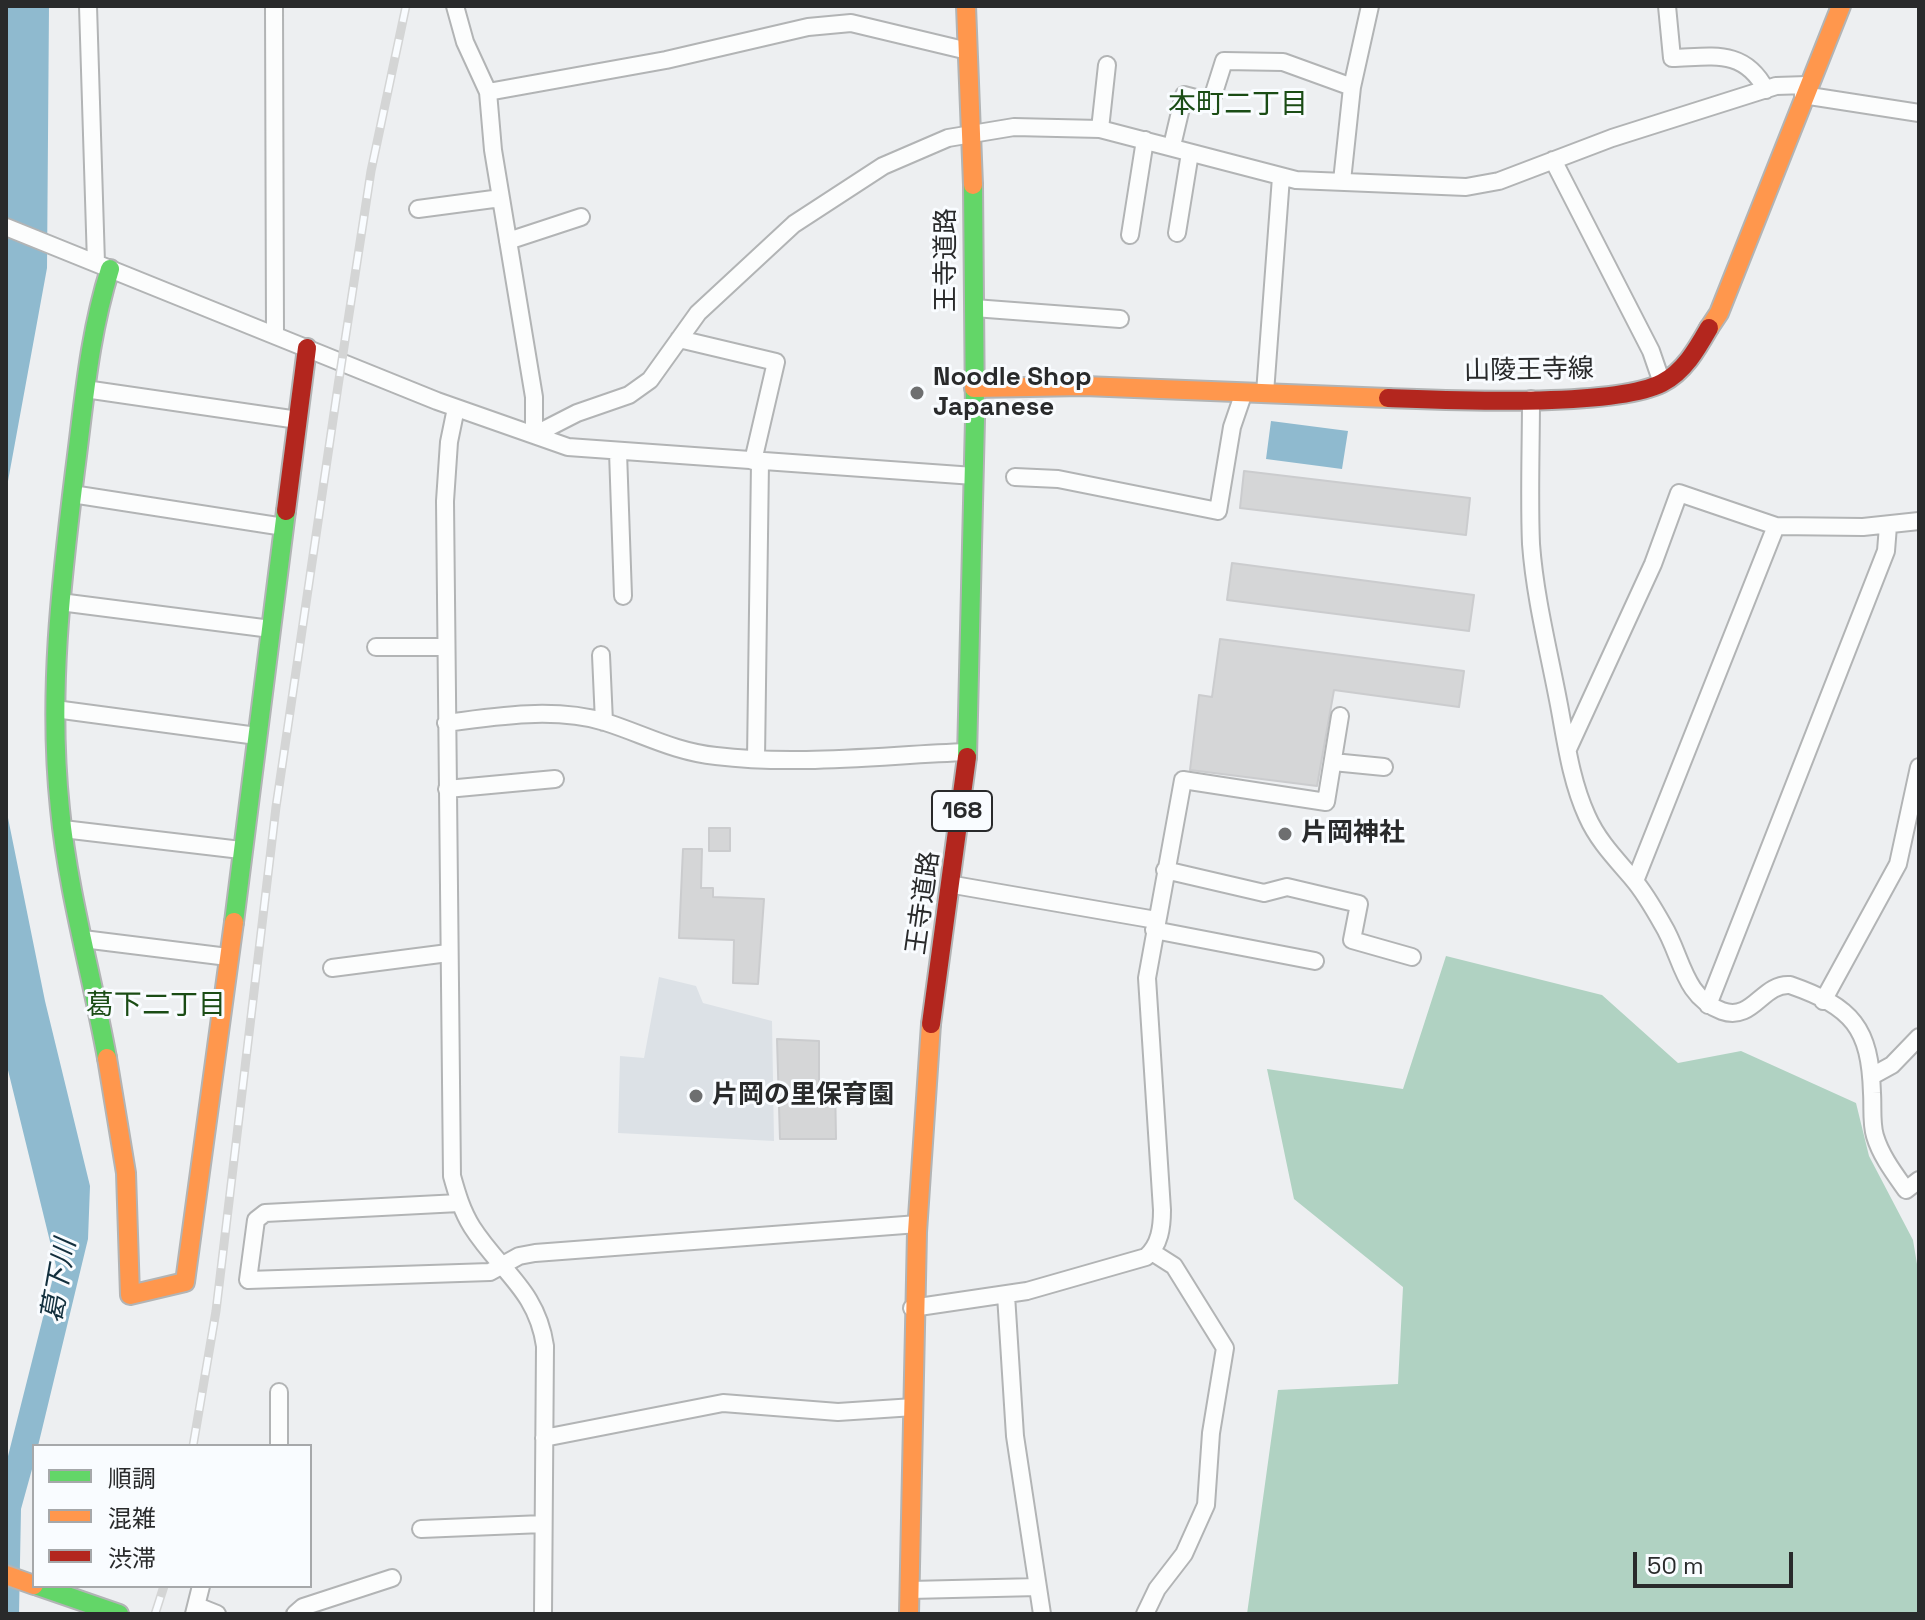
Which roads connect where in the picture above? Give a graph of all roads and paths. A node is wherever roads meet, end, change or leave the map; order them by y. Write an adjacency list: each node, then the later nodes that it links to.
1 (88, 6): 30 (street)
2 (274, 6): 33 (street)
3 (455, 6): 13 (street)
4 (966, 6): 8 (main road, 王寺道路 / 168)
5 (1370, 6): 10 (street)
6 (1667, 6): 11 (street)
7 (1841, 6): 12 (main road, 山陵王寺線)
8 (968, 51): 13 (street); 16 (main road, 王寺道路 / 168)
9 (1107, 65): 15 (street)
10 (1352, 87): 18 (street); 22 (street)
11 (1766, 90): 12 (street); 20 (street)
12 (1805, 90): 14 (street); 36 (main road, 山陵王寺線)
13 (488, 92): 23 (street)
14 (1919, 113)
15 (1100, 129): 16 (street); 17 (street)
16 (973, 132): 31 (main road, 王寺道路 / 168); 34 (street)
17 (1145, 140): 18 (street); 28 (street)
18 (1172, 146): 19 (street)
19 (1190, 153): 21 (street); 27 (street)
20 (1553, 160): 22 (street); 36 (street)
21 (1281, 177): 22 (street); 40 (street)
22 (1342, 181)
23 (501, 198): 24 (street); 29 (street)
24 (418, 209)
25 (581, 217): 29 (street)
26 (6, 227): 30 (street)
27 (1177, 233)
28 (1130, 235)
29 (508, 241): 44 (street)
30 (103, 266): 33 (street); 38 (main road)
31 (974, 308): 32 (street); 37 (main road, 王寺道路 / 168)
32 (1120, 319)
33 (275, 335): 35 (street)
34 (679, 339): 44 (street); 46 (street)
35 (307, 348): 42 (street); 43 (main road)
36 (1662, 383): 41 (main road, 山陵王寺線)
37 (974, 388): 39 (main road, 山陵王寺線); 47 (main road, 王寺道路 / 168)
38 (85, 389): 43 (street); 49 (main road)
39 (1244, 392): 40 (main road, 山陵王寺線); 48 (street)
40 (1265, 393): 41 (main road, 山陵王寺線)
41 (1531, 399): 65 (street)
42 (456, 408): 44 (street); 58 (street)
43 (298, 420): 53 (main road)
44 (534, 435): 45 (street)
45 (618, 452): 46 (street); 54 (street)
46 (757, 462): 47 (street); 67 (street)
47 (974, 476): 66 (main road, 王寺道路 / 168)
48 (1015, 477)
49 (72, 494): 53 (street); 55 (main road)
50 (1919, 521): 52 (street)
51 (1776, 526): 52 (street); 65 (street); 76 (street)
52 (1888, 526): 86 (street)
53 (284, 527): 56 (main road)
54 (623, 596)
55 (60, 602): 56 (street); 60 (main road)
56 (271, 629): 64 (main road)
57 (376, 647): 58 (street)
58 (446, 647): 63 (street)
59 (601, 655): 62 (street)
60 (55, 709): 64 (street); 73 (main road)
61 (1340, 716): 68 (street)
62 (604, 722): 63 (street); 67 (street)
63 (446, 723): 72 (street)
64 (257, 736): 74 (main road)
65 (1568, 749): 76 (street)
66 (967, 752): 67 (street); 77 (main road, 王寺道路 / 168)
67 (756, 759)
68 (1333, 762): 69 (street); 75 (street)
69 (1384, 767)
70 (1919, 767): 85 (street)
71 (555, 779): 72 (street)
72 (447, 789): 80 (street)
73 (63, 829): 74 (street); 79 (main road)
74 (241, 850): 81 (main road)
75 (1165, 870): 78 (street); 82 (street)
76 (1635, 881): 86 (street)
77 (954, 885): 78 (street); 91 (main road, 王寺道路 / 168)
78 (1155, 925): 83 (street); 92 (street)
79 (83, 939): 81 (street); 81 (main road)
80 (448, 953): 84 (street); 90 (street)
81 (228, 957)
82 (1412, 957)
83 (1315, 961)
84 (332, 968)
85 (1823, 1001): 86 (street); 88 (street)
86 (1708, 1005)
87 (1919, 1037): 88 (street)
88 (1872, 1076): 89 (street)
89 (1919, 1180)
90 (459, 1203): 93 (street); 93 (street)
91 (918, 1224): 93 (street); 95 (main road, 王寺道路 / 168)
92 (1152, 1252): 94 (street); 116 (street)
93 (504, 1265): 98 (street)
94 (1006, 1295): 95 (street); 105 (street)
95 (912, 1308): 97 (main road, 王寺道路 / 168)
96 (279, 1392): 99 (street)
97 (914, 1407): 98 (street); 108 (main road, 王寺道路 / 168)
98 (544, 1438): 100 (street)
99 (279, 1444)
100 (543, 1524): 101 (street); 113 (street)
101 (421, 1529)
102 (6, 1575): 104 (main road)
103 (392, 1578): 112 (street)
104 (32, 1584)
105 (1038, 1587): 108 (street); 115 (street)
106 (45, 1588): 110 (main road)
107 (201, 1588): 109 (street)
108 (910, 1590): 114 (main road, 王寺道路 / 168)
109 (196, 1610): 111 (street)
110 (119, 1614)
111 (217, 1614)
112 (295, 1614)
113 (543, 1614)
114 (909, 1614)
115 (1042, 1614)
116 (1145, 1614)

